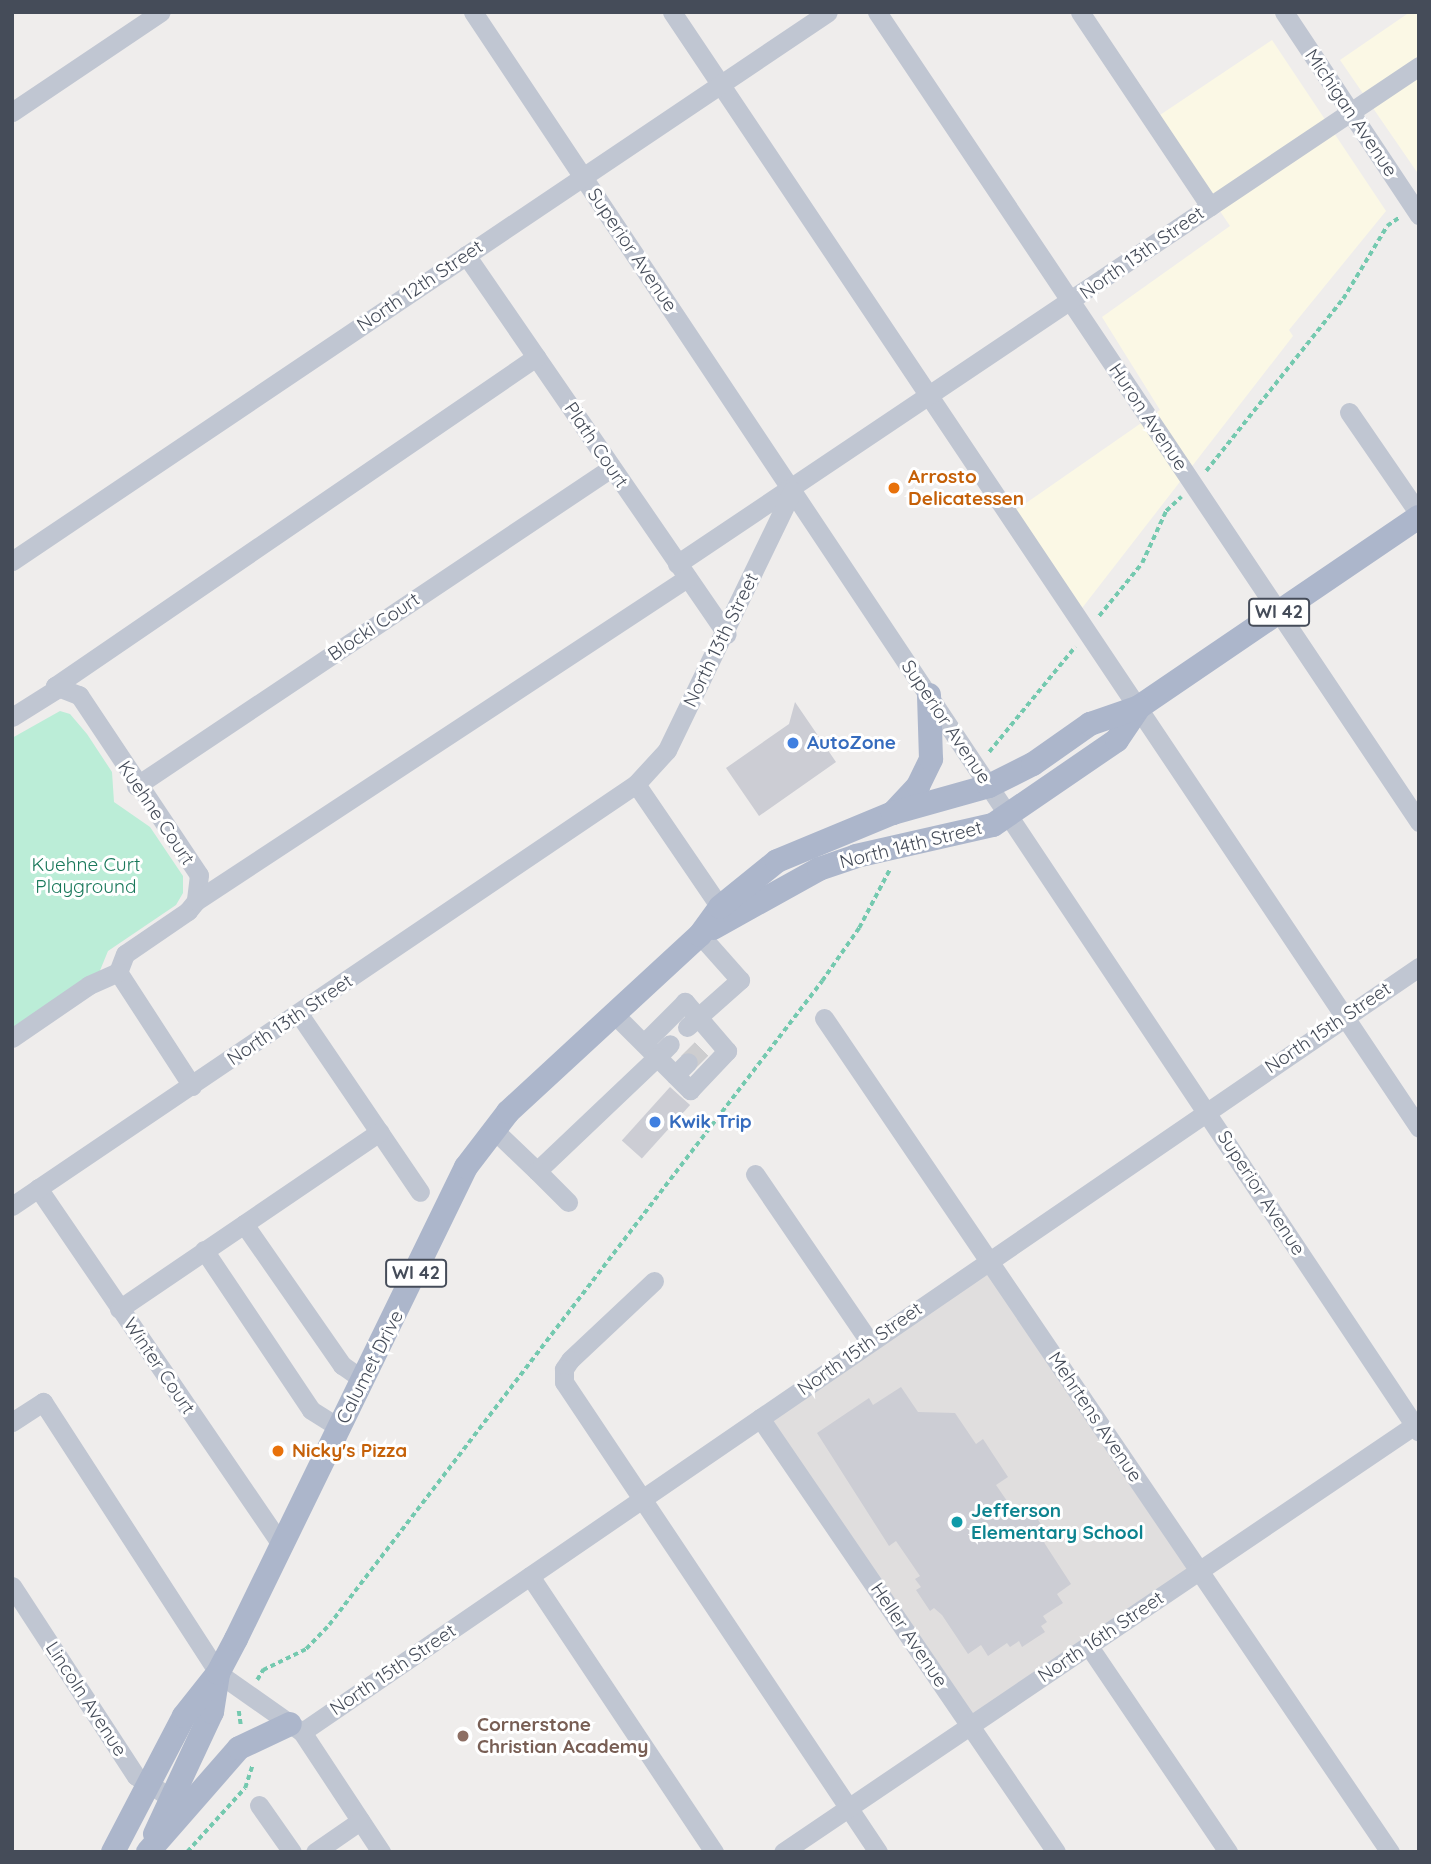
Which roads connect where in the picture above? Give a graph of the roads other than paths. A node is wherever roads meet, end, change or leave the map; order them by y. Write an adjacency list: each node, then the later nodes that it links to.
1 (161, 12): 10 (street)
2 (473, 12): 12 (street, Superior Avenue)
3 (672, 12): 9 (street)
4 (828, 12): 9 (street, North 12th Street)
5 (877, 12): 16 (street, Huron Avenue)
6 (1080, 12): 13 (street)
7 (1283, 12): 11 (street, Michigan Avenue)
8 (1419, 66): 11 (street, North 13th Street)
9 (721, 86): 12 (street, North 12th Street); 18 (street)
10 (12, 112)
11 (1351, 113): 13 (street, North 13th Street); 14 (street, Michigan Avenue)
12 (583, 177): 15 (street, North 12th Street); 21 (street, Superior Avenue)
13 (1210, 206): 16 (street, North 13th Street)
14 (1419, 215)
15 (466, 255): 17 (street, Plath Court); 23 (street, North 12th Street)
16 (1071, 303): 18 (street, North 13th Street); 25 (street, Huron Avenue)
17 (536, 357): 20 (street, Plath Court); 27 (street)
18 (930, 398): 21 (street, North 13th Street); 29 (street)
19 (1349, 412): 22 (street)
20 (611, 468): 24 (street, Plath Court); 32 (street, Blocki Court)
21 (792, 491): 24 (street); 26 (street, North 13th Street); 28 (street, Superior Avenue)
22 (1419, 515): 25 (main road, North 14th Street / WI 42)
23 (12, 561)
24 (682, 571): 26 (street, Plath Court); 37 (street)
25 (1278, 612): 29 (main road, North 14th Street / WI 42); 36 (street, Huron Avenue)
26 (726, 634): 31 (street, North 13th Street)
27 (55, 686): 30 (street); 32 (street, Kuehne Court)
28 (929, 695): 33 (street, Superior Avenue); 34 (main road)
29 (1139, 707): 33 (main road, North 14th Street / WI 42); 35 (main road, North 14th Street / WI 42); 44 (street)
30 (12, 717)
31 (636, 784): 38 (street); 42 (street, North 13th Street)
32 (136, 786): 37 (street, Kuehne Court)
33 (989, 786): 34 (main road, North 14th Street / WI 42); 35 (street, Superior Avenue)
34 (892, 813): 38 (main road, North 14th Street / WI 42)
35 (1009, 815): 39 (main road, North 14th Street / WI 42); 50 (street, Superior Avenue)
36 (1419, 822)
37 (196, 901): 41 (street)
38 (720, 907): 39 (main road, North 14th Street / WI 42)
39 (700, 935): 43 (main road, Calumet Drive / WI 42); 46 (street)
40 (1419, 967): 44 (street, North 15th Street)
41 (118, 972): 47 (street); 49 (street)
42 (299, 1014): 49 (street, North 13th Street); 53 (street)
43 (614, 1014): 48 (street); 52 (main road, Calumet Drive / WI 42)
44 (1346, 1016): 50 (street, North 15th Street); 51 (street)
45 (824, 1018): 62 (street, Mehrtens Avenue)
46 (692, 1022): 48 (street); 48 (street)
47 (12, 1038)
48 (657, 1048): 54 (street)
49 (192, 1086): 56 (street, North 13th Street)
50 (1206, 1111): 62 (street, North 15th Street); 69 (street, Superior Avenue)
51 (1419, 1128)
52 (494, 1129): 54 (street); 66 (main road, Calumet Drive / WI 42)
53 (379, 1132): 57 (street); 60 (street)
54 (537, 1171): 58 (street)
55 (755, 1174): 65 (street)
56 (38, 1188): 59 (street, North 13th Street); 64 (street, Winter Court)
57 (420, 1192)
58 (568, 1202)
59 (12, 1206)
60 (244, 1224): 61 (street); 66 (street)
61 (205, 1250): 64 (street); 70 (street)
62 (988, 1260): 65 (street, North 15th Street); 73 (street, Mehrtens Avenue)
63 (654, 1281): 71 (street)
64 (119, 1309): 72 (street, Winter Court)
65 (869, 1341): 67 (street, North 15th Street)
66 (362, 1379): 70 (main road, Calumet Drive / WI 42)
67 (760, 1418): 71 (street, North 15th Street); 78 (street, Heller Avenue)
68 (12, 1422): 77 (street)
69 (1417, 1426): 73 (street, North 16th Street)
70 (338, 1427): 72 (main road, Calumet Drive / WI 42)
71 (643, 1499): 74 (street, North 15th Street); 83 (street)
72 (281, 1544): 77 (main road, Calumet Drive / WI 42)
73 (1200, 1571): 76 (street, North 16th Street); 95 (street, Mehrtens Avenue)
74 (530, 1576): 79 (street, North 15th Street); 90 (street)
75 (12, 1586): 80 (street, Lincoln Avenue)
76 (1088, 1645): 78 (street, North 16th Street); 94 (street)
77 (218, 1673): 79 (street); 80 (main road, Calumet Drive / WI 42); 81 (main road, Calumet Drive / WI 42)
78 (970, 1724): 83 (street, North 16th Street); 93 (street, Heller Avenue)
79 (296, 1728): 84 (street); 86 (main road)
80 (146, 1785): 81 (street, Lincoln Avenue); 85 (main road, Calumet Drive / WI 42)
81 (173, 1799): 86 (main road, Calumet Drive / WI 42)
82 (259, 1805): 87 (street)
83 (848, 1808): 91 (street, North 16th Street); 92 (street)
84 (360, 1821): 88 (street); 89 (street)
85 (113, 1852)
86 (148, 1852)
87 (292, 1852)
88 (315, 1852)
89 (381, 1852)
90 (714, 1852)
91 (783, 1852)
92 (878, 1852)
93 (1056, 1852)
94 (1228, 1852)
95 (1390, 1852)

